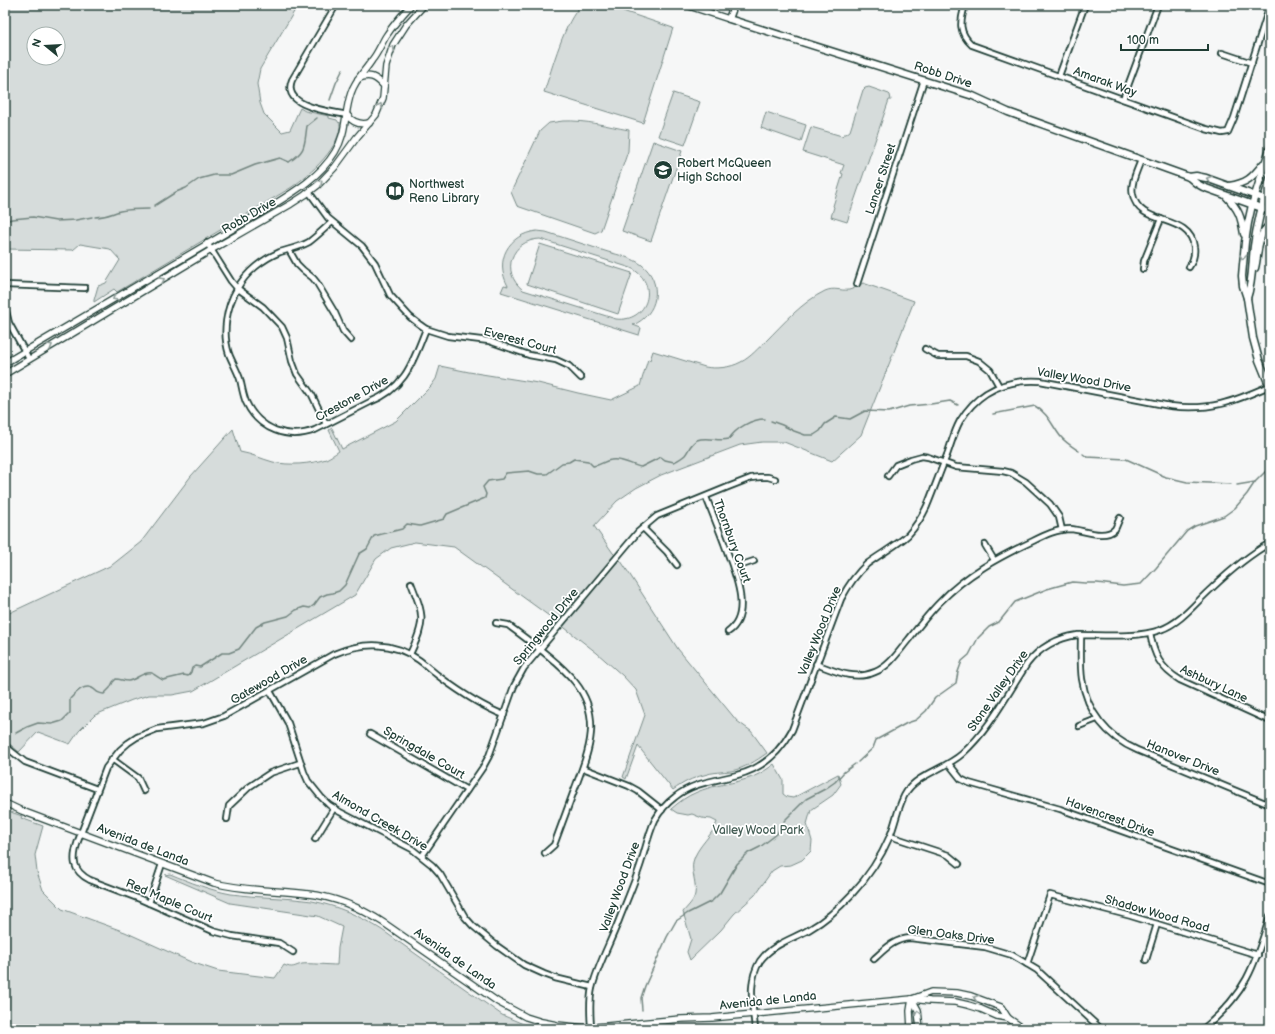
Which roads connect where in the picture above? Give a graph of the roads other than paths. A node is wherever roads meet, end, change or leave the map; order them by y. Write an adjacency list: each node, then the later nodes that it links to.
1 (336, 5): 18 (street)
2 (411, 5): 14 (street, Robb Drive)
3 (424, 5): 16 (street, Robb Drive, one-way to 3)
4 (686, 5): 10 (street, Robb Drive)
5 (734, 5): 10 (main road)
6 (965, 5): 13 (street, Amarak Way)
7 (1086, 5): 13 (street)
8 (1158, 5): 17 (street)
9 (1270, 5): 12 (street)
10 (729, 19): 15 (main road, Robb Drive)
11 (1222, 53): 12 (street)
12 (1252, 63): 17 (street, Amarak Way)
13 (1059, 76): 17 (street, Amarak Way)
14 (358, 79): 16 (street); 18 (street, Robb Drive)
15 (924, 80): 21 (main road, Robb Drive); 43 (street, Lancer Street)
16 (384, 86): 19 (street, Robb Drive, one-way to 16)
17 (1123, 99)
18 (347, 115): 19 (street); 37 (street, Robb Drive)
19 (369, 123): 26 (street, Robb Drive, one-way to 19)
20 (1270, 148): 22 (main road)
21 (1142, 160): 23 (main road, Robb Drive); 33 (street)
22 (1266, 162): 25 (main road); 28 (main road)
23 (1189, 177): 25 (main road, Robb Drive, one-way to 23); 27 (main road, Robb Drive)
24 (1270, 179): 29 (main road)
25 (1228, 186): 28 (main road, Robb Drive)
26 (309, 192): 34 (street, Everest Court); 38 (street, Robb Drive)
27 (1225, 195): 30 (main road, Robb Drive); 36 (main road)
28 (1255, 196): 29 (main road, Robb Drive); 30 (main road)
29 (1267, 200): 31 (main road)
30 (1252, 205): 31 (main road, Robb Drive); 36 (main road)
31 (1261, 208): 32 (main road, Robb Drive); 42 (main road)
32 (1270, 211)
33 (1161, 219): 40 (street); 41 (street)
34 (332, 222): 39 (street, Crestone Drive); 49 (street, Everest Court)
35 (1270, 225): 42 (main road)
36 (1245, 239): 47 (main road, one-way to 47)
37 (207, 243): 38 (street); 52 (street, Robb Drive, one-way to 52)
38 (211, 250): 46 (street); 53 (street, Robb Drive, one-way to 38)
39 (290, 250): 46 (street, Crestone Drive); 50 (street)
40 (1189, 267)
41 (1143, 270)
42 (1252, 275): 47 (main road)
43 (857, 284)
44 (5, 285): 45 (street)
45 (86, 288)
46 (237, 288): 59 (street); 59 (street, Crestone Drive)
47 (1247, 298): 58 (main road)
48 (5, 307): 52 (street)
49 (426, 329): 56 (street, Everest Court); 59 (street, Crestone Drive)
50 (351, 340)
51 (925, 349): 57 (street)
52 (24, 351): 53 (street); 54 (street, Robb Drive)
53 (29, 359): 55 (street, Robb Drive)
54 (5, 363)
55 (5, 374)
56 (581, 378)
57 (999, 386): 58 (street, Valley Wood Drive); 60 (street, Valley Wood Drive)
58 (1270, 387)
59 (326, 424)
60 (944, 462): 61 (street); 67 (street); 81 (street, Valley Wood Drive)
61 (888, 476)
62 (775, 479): 63 (street)
63 (706, 497): 64 (street, Thornbury Court); 73 (street, Thornbury Court)
64 (664, 513): 66 (street, Springwood Drive)
65 (1120, 518): 67 (street)
66 (643, 528): 72 (street); 79 (street, Springwood Drive)
67 (1062, 530): 70 (street)
68 (1270, 543): 77 (street, Stone Valley Drive)
69 (985, 545): 70 (street)
70 (994, 560): 81 (street)
71 (754, 561): 73 (street)
72 (677, 565)
73 (733, 568): 76 (street, Thornbury Court)
74 (411, 583): 80 (street)
75 (496, 623): 79 (street)
76 (728, 632)
77 (1150, 633): 78 (street, Stone Valley Drive); 85 (street, Ashbury Lane)
78 (1081, 635): 84 (street, Hanover Drive); 91 (street, Stone Valley Drive)
79 (540, 650): 83 (street, Springwood Drive); 92 (street)
80 (410, 654): 82 (street, Gatewood Drive); 83 (street, Gatewood Drive)
81 (816, 664): 99 (street, Valley Wood Drive)
82 (270, 691): 89 (street, Gatewood Drive); 90 (street, Almond Creek Drive)
83 (504, 715): 94 (street, Springwood Drive)
84 (1097, 719): 86 (street); 97 (street, Hanover Drive)
85 (1270, 721)
86 (1078, 726)
87 (370, 734): 94 (street, Springdale Court)
88 (5, 746): 93 (street)
89 (112, 759): 93 (street, Gatewood Drive); 95 (street)
90 (300, 763): 98 (street, Almond Creek Drive); 100 (street)
91 (949, 764): 102 (street, Stone Valley Drive); 108 (street, Havencrest Drive)
92 (583, 768): 99 (street); 104 (street)
93 (97, 789): 101 (street, Gatewood Drive)
94 (467, 790): 105 (street, Springwood Drive)
95 (144, 791)
96 (5, 803): 101 (street, Avenida de Landa)
97 (1270, 805)
98 (334, 808): 103 (street); 105 (street, Almond Creek Drive)
99 (662, 810): 117 (street, Valley Wood Drive)
100 (227, 819)
101 (81, 833): 106 (street, Avenida de Landa); 109 (street, Red Maple Court)
102 (890, 836): 107 (street); 119 (street, Stone Valley Drive)
103 (315, 839)
104 (545, 853)
105 (422, 856): 117 (street, Almond Creek Drive)
106 (162, 864): 109 (street); 121 (street, Avenida de Landa)
107 (959, 864)
108 (1270, 884)
109 (148, 902): 112 (street, Red Maple Court)
110 (1270, 916): 113 (street)
111 (1157, 924): 113 (street, Shadow Wood Road); 115 (street); 116 (street, Shadow Wood Road)
112 (293, 952)
113 (1258, 955): 127 (street)
114 (874, 959): 116 (street, Glen Oaks Drive)
115 (1146, 960)
116 (1027, 964): 126 (street, Glen Oaks Drive)
117 (592, 988): 121 (street, Valley Wood Drive)
118 (912, 999): 119 (street, Avenida de Landa); 120 (street, Avenida de Landa); 120 (street, Avenida de Landa, one-way to 118); 123 (street); 124 (street, one-way to 118)
119 (754, 1014): 121 (street, Avenida de Landa); 122 (street, Stone Valley Drive)
120 (1008, 1018): 125 (street, Avenida de Landa)
121 (591, 1027)
122 (755, 1029)
123 (911, 1029)
124 (920, 1029)
125 (1024, 1029)
126 (1101, 1029)
127 (1203, 1029)

